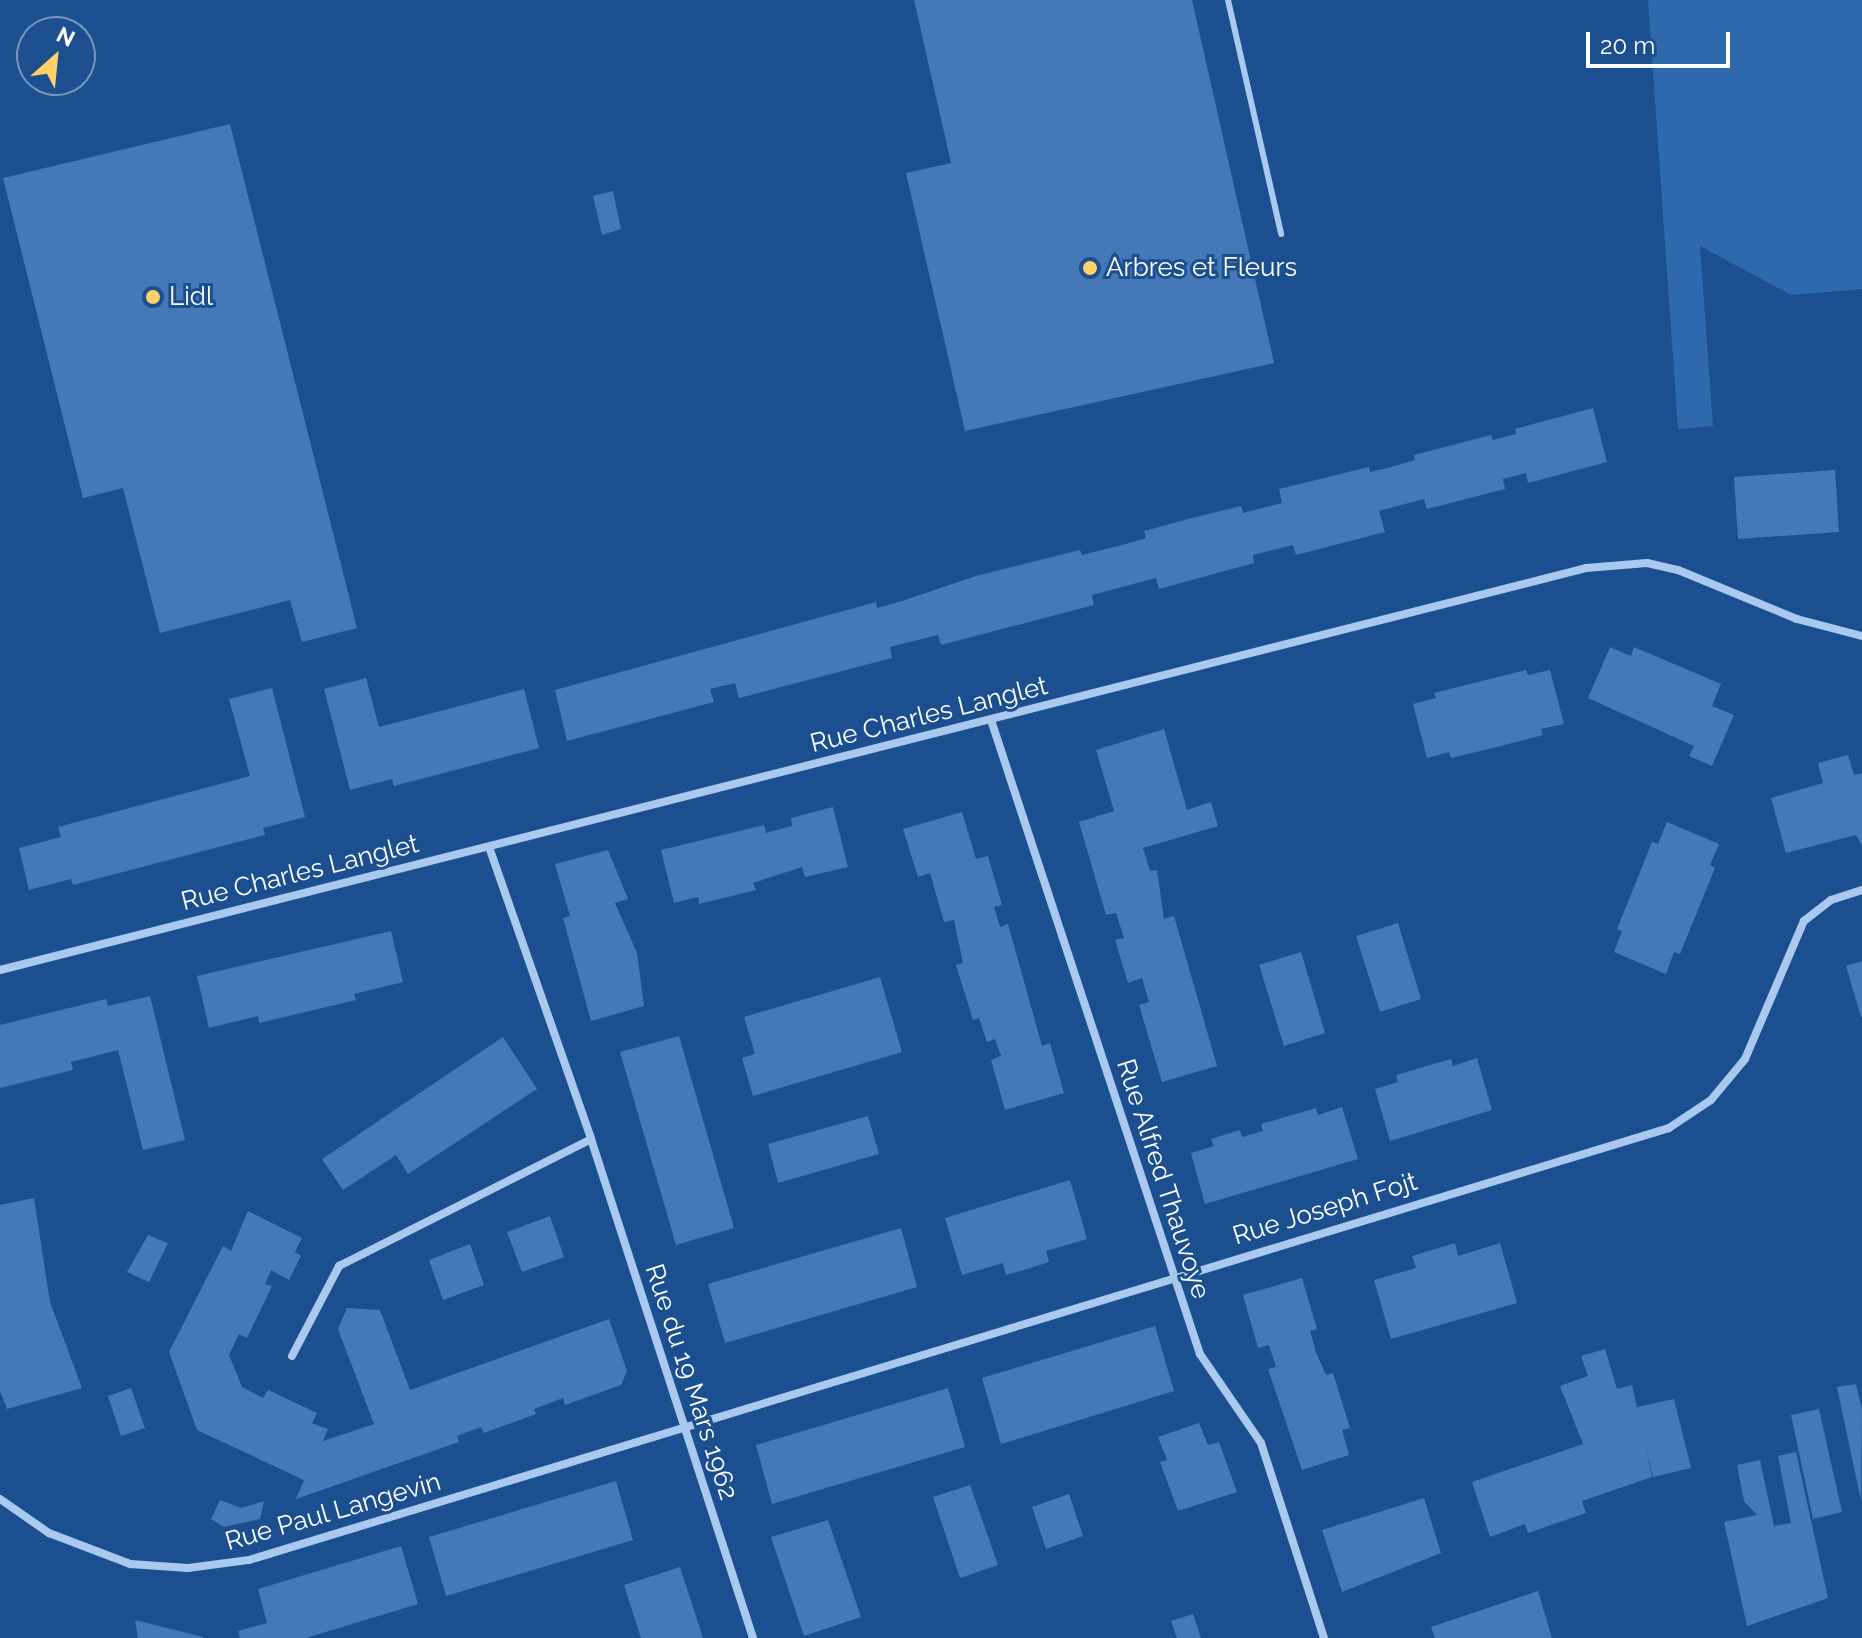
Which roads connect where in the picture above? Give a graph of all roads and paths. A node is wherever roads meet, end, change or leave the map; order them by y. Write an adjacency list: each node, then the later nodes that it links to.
1 (1228, 0): 2 (lane)
2 (1281, 234)
3 (1862, 636): 4 (street, Rue Charles Langlet)
4 (991, 720): 5 (street, Rue Charles Langlet); 9 (street, Rue Alfred Thauvoye)
5 (489, 847): 7 (street, Rue Charles Langlet); 8 (street, Rue du 19 Mars 1962)
6 (1862, 890): 9 (street, Rue Joseph Fojt)
7 (0, 970)
8 (591, 1139): 10 (street); 11 (street, Rue du 19 Mars 1962)
9 (1173, 1276): 11 (street, Rue Joseph Fojt); 14 (street, Rue Alfred Thauvoye)
10 (292, 1356)
11 (684, 1424): 12 (street, Rue Paul Langevin); 13 (street, Rue du 19 Mars 1962)
12 (0, 1499)
13 (753, 1638)
14 (1324, 1638)

